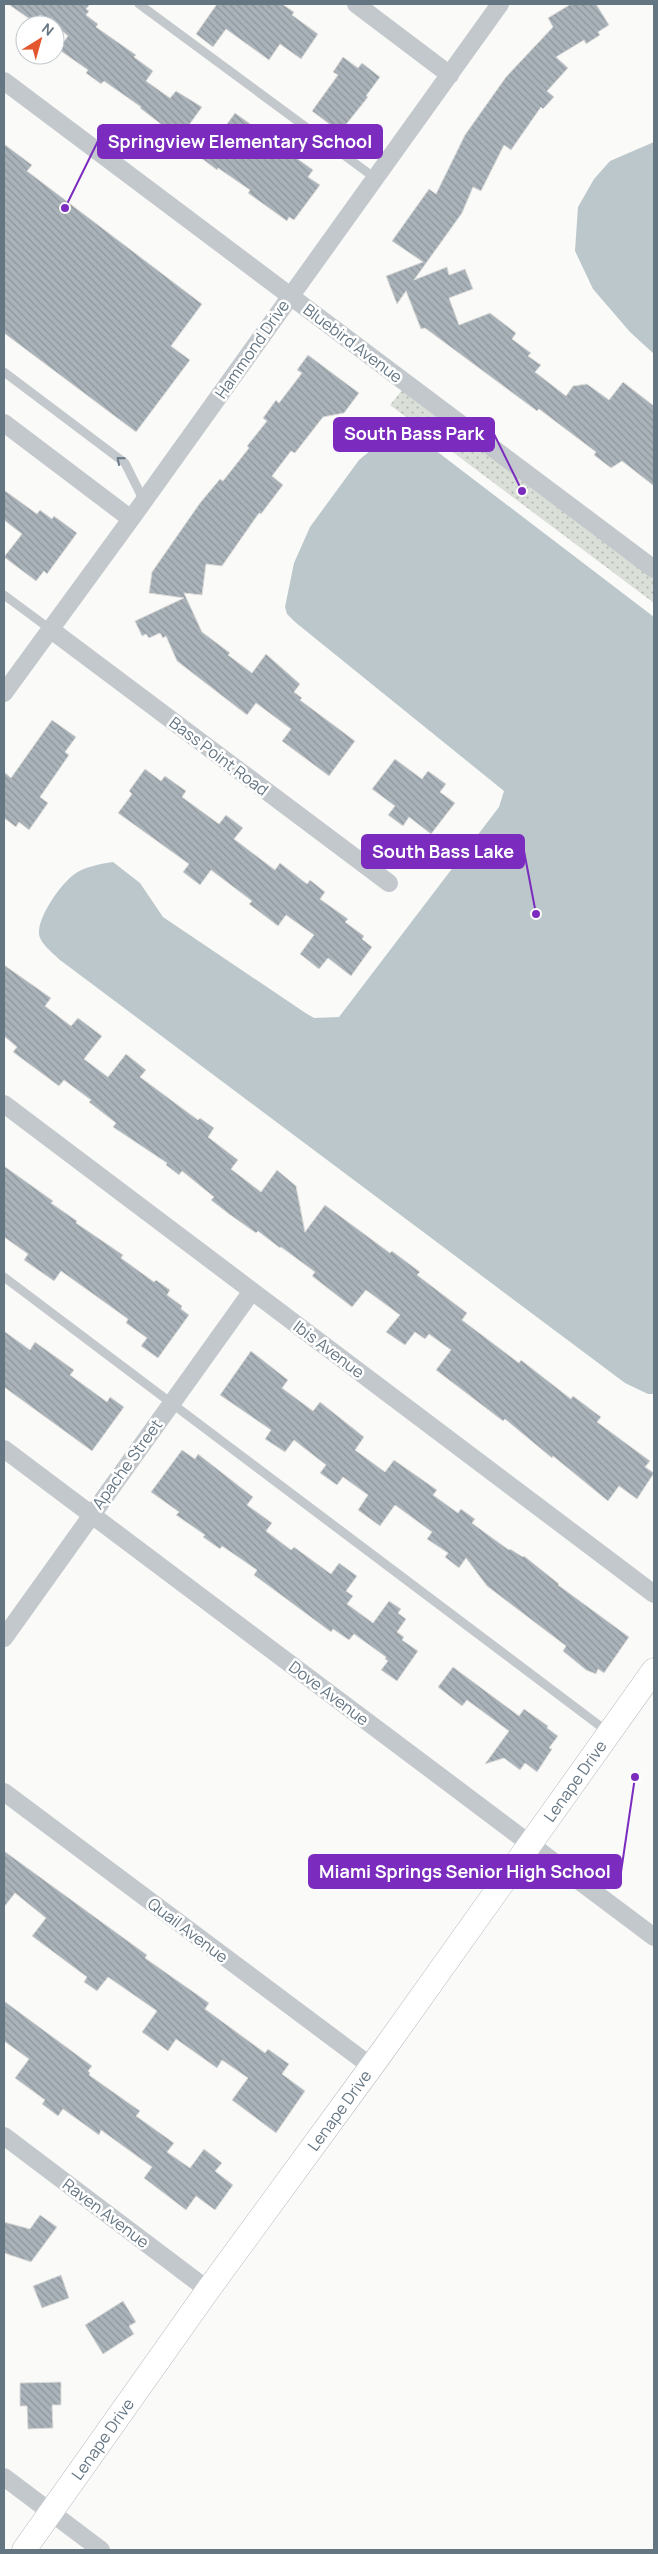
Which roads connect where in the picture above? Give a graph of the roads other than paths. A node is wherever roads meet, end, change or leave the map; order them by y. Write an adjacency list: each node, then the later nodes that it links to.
1 (139, 4): 6 (lane)
2 (356, 4): 4 (street)
3 (500, 4): 4 (street, Hammond Drive)
4 (450, 74): 6 (street, Hammond Drive)
5 (4, 81): 7 (street, Bluebird Avenue)
6 (375, 178): 7 (street, Hammond Drive)
7 (289, 296): 10 (street, Hammond Drive); 12 (street, Bluebird Avenue)
8 (4, 372): 10 (lane, one-way to 8)
9 (4, 423): 11 (street)
10 (144, 501): 11 (street, Hammond Drive)
11 (132, 519): 14 (street, Hammond Drive)
12 (654, 569)
13 (4, 595): 14 (lane)
14 (50, 629): 15 (street, Hammond Drive); 16 (street, Bass Point Road)
15 (4, 693)
16 (389, 883)
17 (4, 1104): 19 (street, Ibis Avenue)
18 (4, 1277): 20 (lane)
19 (252, 1291): 20 (street, Apache Street); 23 (street, Ibis Avenue)
20 (171, 1403): 22 (street, Apache Street); 26 (lane)
21 (4, 1449): 22 (street, Dove Avenue)
22 (90, 1514): 24 (street, Apache Street); 28 (street, Dove Avenue)
23 (654, 1594)
24 (4, 1638)
25 (654, 1670): 26 (street, Lenape Drive)
26 (610, 1733): 28 (street, Lenape Drive)
27 (4, 1792): 30 (street, Quail Avenue)
28 (532, 1845): 29 (street, Dove Avenue); 30 (street, Lenape Drive)
29 (654, 1937)
30 (372, 2067): 32 (street, Lenape Drive)
31 (4, 2136): 32 (street, Raven Avenue)
32 (208, 2290): 34 (street, Lenape Drive)
33 (4, 2477): 34 (street)
34 (51, 2512): 35 (street, Lenape Drive); 36 (street)
35 (24, 2550)
36 (101, 2550)

